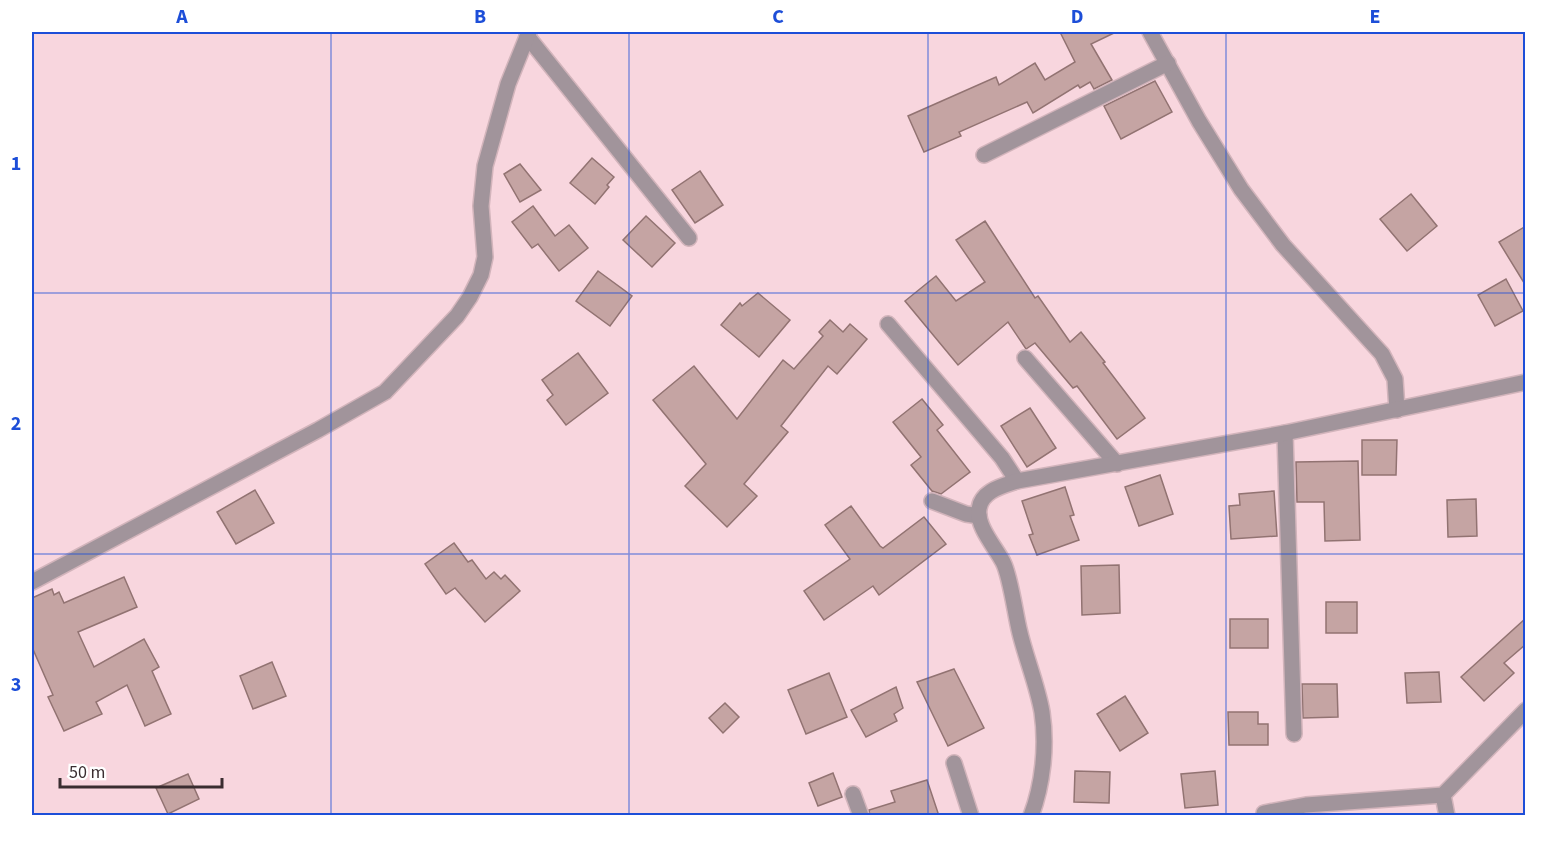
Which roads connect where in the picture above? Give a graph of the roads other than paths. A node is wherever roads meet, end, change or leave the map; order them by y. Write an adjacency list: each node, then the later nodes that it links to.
1 (1150, 32): 3 (street)
2 (528, 34): 5 (street); 15 (street)
3 (1168, 63): 4 (street); 9 (street)
4 (984, 155)
5 (689, 238)
6 (888, 324): 12 (street)
7 (1025, 358): 11 (street)
8 (1526, 381): 9 (street)
9 (1397, 410): 10 (street)
10 (1285, 433): 11 (street); 17 (street)
11 (1117, 464): 12 (street)
12 (1017, 481): 14 (street)
13 (932, 501): 14 (street)
14 (979, 516): 25 (street)
15 (32, 582)
16 (1526, 710): 20 (street)
17 (1294, 734)
18 (954, 763): 24 (street)
19 (853, 794): 23 (street)
20 (1443, 795): 21 (street); 26 (street)
21 (1307, 810): 22 (street)
22 (1264, 813)
23 (861, 816)
24 (971, 816)
25 (1031, 816)
26 (1448, 816)

